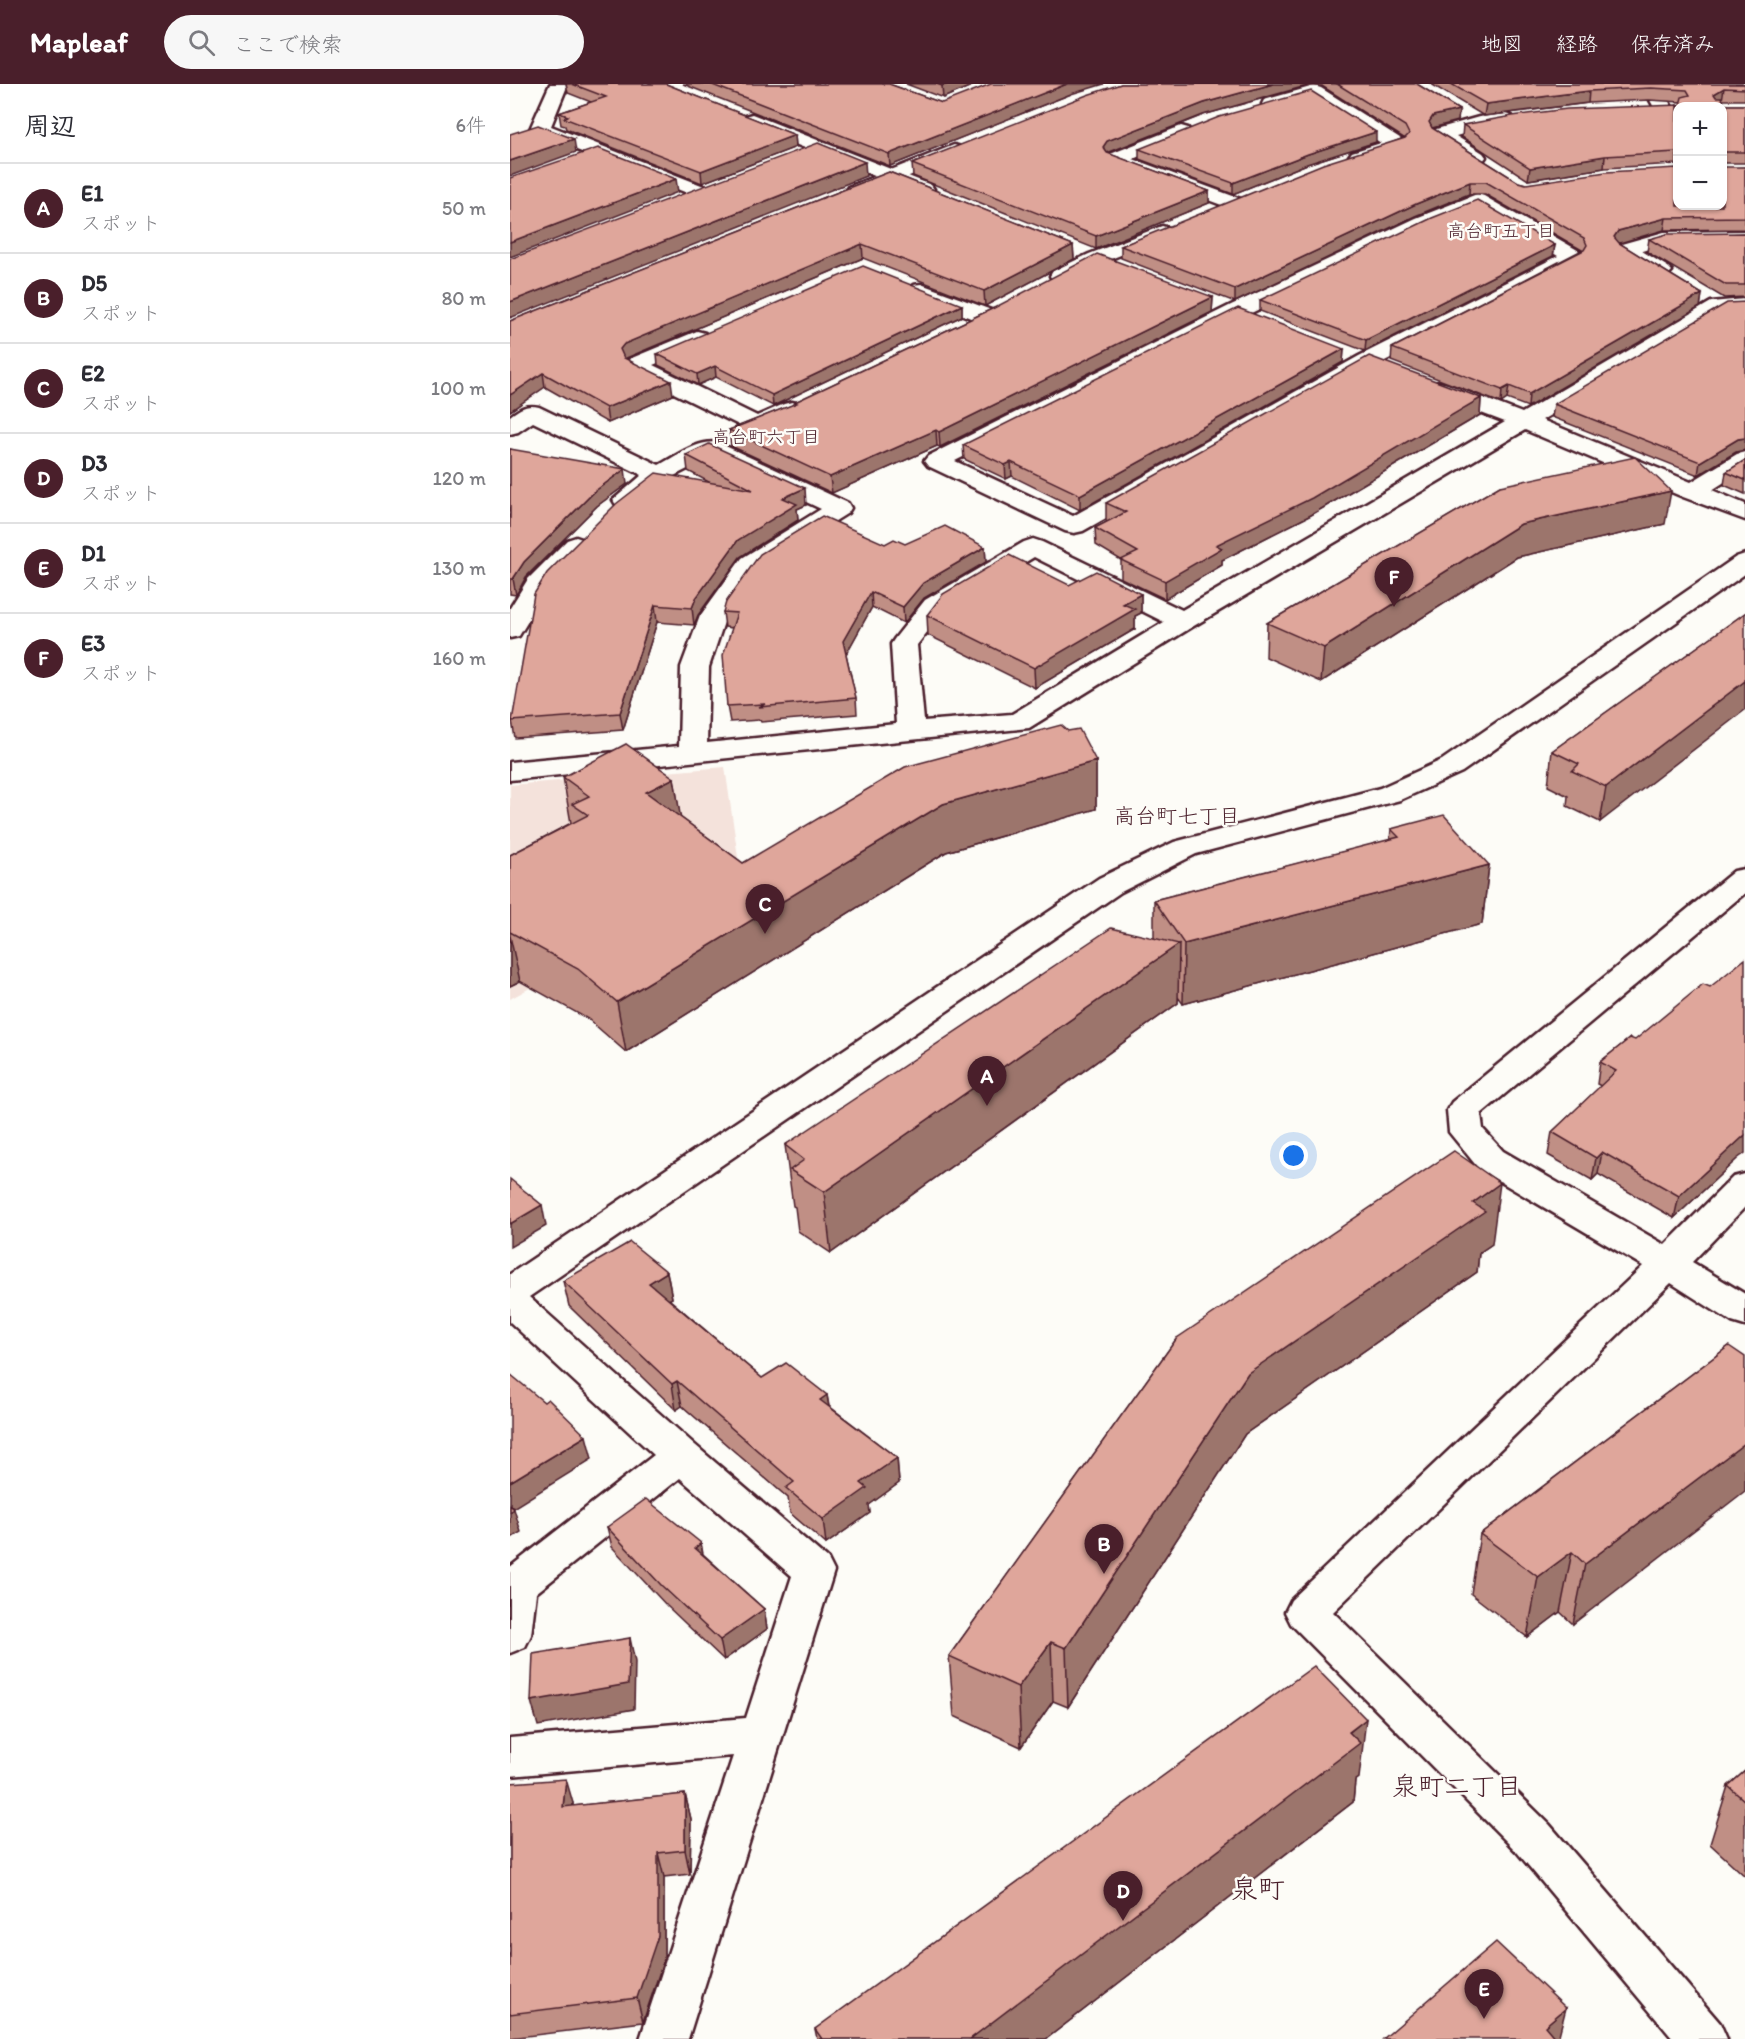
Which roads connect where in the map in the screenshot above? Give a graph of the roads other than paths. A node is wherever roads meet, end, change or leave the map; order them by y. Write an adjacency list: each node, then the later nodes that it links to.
1 (559, 84): 13 (street)
2 (1650, 84): 3 (street)
3 (1670, 107): 5 (street)
4 (1257, 108): 15 (street)
5 (1640, 109)
6 (1460, 112): 9 (street)
7 (735, 113): 12 (street)
8 (1526, 118): 9 (street)
9 (1479, 123): 17 (street)
10 (1200, 125): 25 (street)
11 (969, 145): 18 (street)
12 (820, 147): 14 (street); 18 (street)
13 (602, 152): 16 (street); 20 (street)
14 (788, 159)
15 (1346, 160)
16 (572, 163)
17 (1487, 164)
18 (892, 177): 22 (street); 23 (street)
19 (724, 184): 20 (street)
20 (702, 192): 24 (street)
21 (1255, 195): 25 (street)
22 (943, 196)
23 (837, 198)
24 (670, 204)
25 (1234, 204): 26 (street)
26 (1213, 212)
27 (1181, 224): 29 (street)
28 (1745, 237): 33 (street)
29 (1086, 253): 30 (street); 32 (street)
30 (1129, 270)
31 (897, 280): 38 (street)
32 (1046, 284)
33 (1681, 284)
34 (1206, 298): 37 (street)
35 (1006, 306): 38 (street)
36 (1745, 306): 47 (street)
37 (1239, 310): 39 (street); 43 (street); 43 (street)
38 (986, 316): 40 (street)
39 (1261, 319)
40 (965, 326)
41 (711, 332): 46 (street)
42 (1345, 353): 43 (street)
43 (1367, 361): 44 (street)
44 (1389, 370)
45 (1422, 382): 47 (street)
46 (809, 400)
47 (1523, 421): 51 (street); 54 (street)
48 (510, 427): 50 (street)
49 (1745, 459): 51 (street)
50 (659, 474): 55 (street); 57 (street)
51 (1692, 492): 52 (street)
52 (1745, 513)
53 (1745, 562): 62 (street)
54 (1183, 621): 56 (street); 56 (street)
55 (510, 630)
56 (911, 730): 57 (street)
57 (693, 752): 58 (street)
58 (510, 771)
59 (1745, 878): 61 (street)
60 (1745, 1186): 61 (street)
61 (1668, 1264): 64 (street); 70 (street)
62 (510, 1292)
63 (510, 1300): 65 (street)
64 (1745, 1312)
65 (681, 1456): 66 (street); 67 (street)
66 (510, 1635)
67 (762, 1735): 68 (street); 69 (street)
68 (510, 1757)
69 (664, 2039)
70 (1703, 2039)

